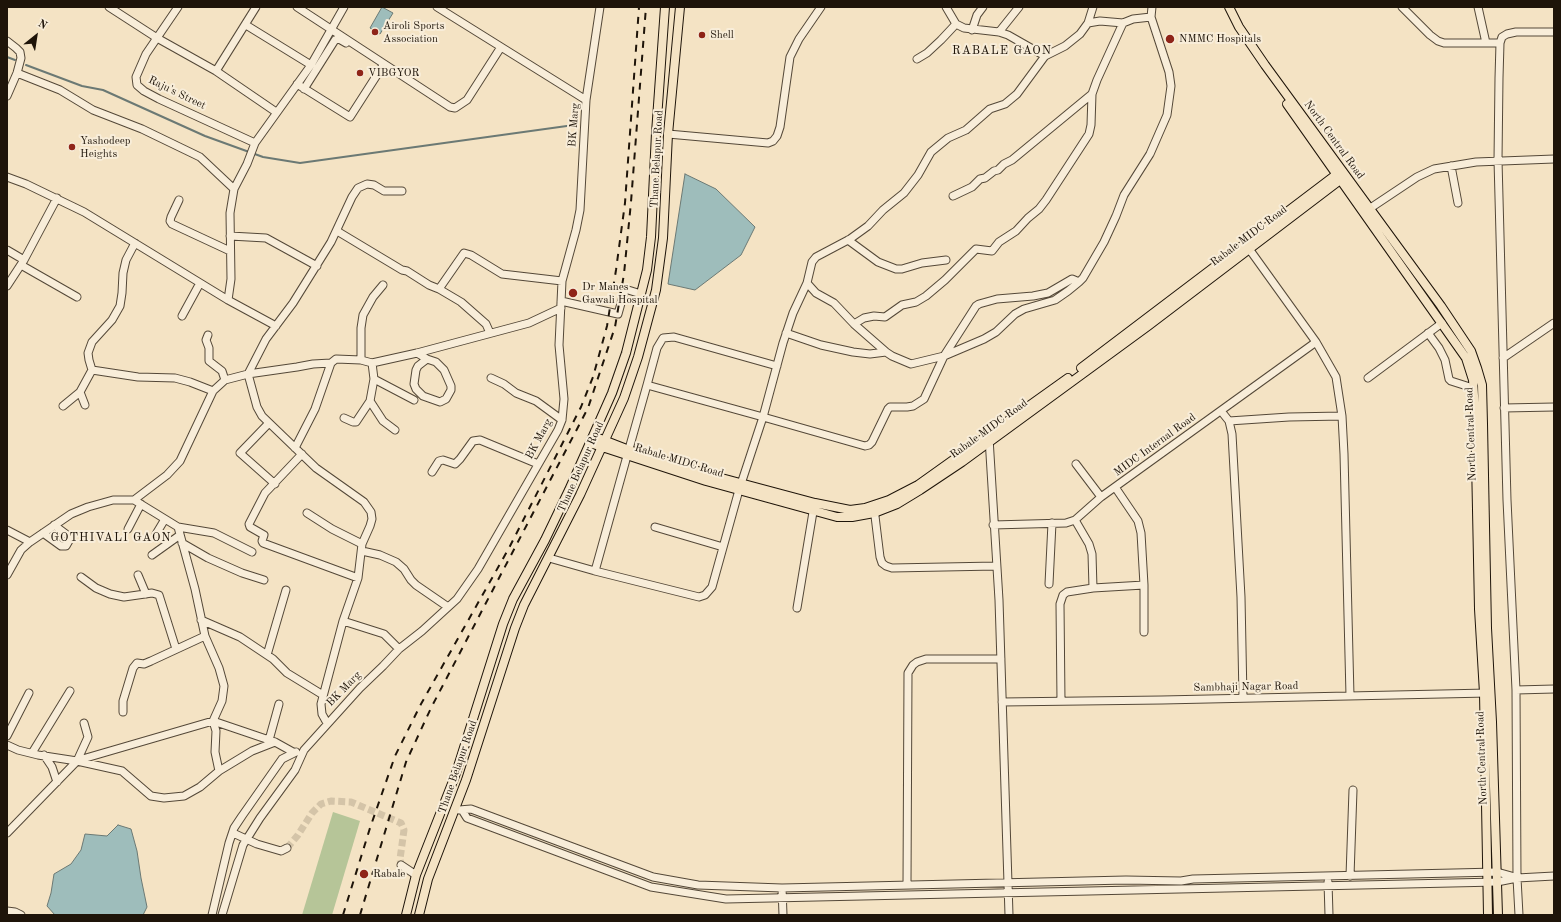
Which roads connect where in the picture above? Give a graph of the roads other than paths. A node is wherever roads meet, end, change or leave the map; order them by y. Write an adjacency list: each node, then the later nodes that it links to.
1 (109, 7): 30 (street)
2 (178, 7): 30 (street)
3 (256, 7): 25 (street)
4 (296, 7): 20 (street)
5 (344, 7): 26 (street)
6 (437, 7): 34 (street)
7 (600, 7): 47 (street, BK Marg)
8 (665, 7): 80 (main road, Thane Belapur Road)
9 (680, 7): 49 (main road, Thane Belapur Road)
10 (821, 7): 49 (street)
11 (946, 7): 24 (street)
12 (983, 7): 27 (street)
13 (1019, 7): 28 (street)
14 (1093, 7): 22 (street)
15 (1152, 7): 21 (street)
16 (1224, 7): 54 (main road, North Central Road)
17 (1229, 7): 54 (main road, North Central Road)
18 (1402, 7): 32 (street)
19 (1478, 7): 32 (street)
20 (307, 10): 26 (street)
21 (1151, 17): 23 (street); 74 (street)
22 (1088, 23): 23 (street); 36 (street)
23 (1123, 23): 45 (street)
24 (956, 24): 27 (street); 37 (street)
25 (246, 25): 38 (street); 41 (street)
26 (332, 29): 38 (street); 40 (street)
27 (972, 30): 28 (street)
28 (999, 32): 36 (street)
29 (1554, 32): 33 (street)
30 (157, 38): 41 (street); 50 (street, Raju's Street)
31 (7, 41): 42 (street)
32 (1486, 43): 33 (street)
33 (1500, 43): 52 (street)
34 (501, 47): 40 (street); 47 (street)
35 (362, 54): 39 (street)
36 (1045, 56): 65 (street)
37 (917, 59)
38 (312, 62): 39 (street); 43 (street)
39 (320, 64): 44 (street)
40 (384, 64): 44 (street)
41 (216, 71): 48 (street)
42 (17, 73): 46 (street); 56 (street)
43 (297, 84): 44 (street); 48 (street)
44 (304, 89)
45 (1092, 94): 58 (street); 87 (street)
46 (7, 96)
47 (586, 100): 73 (street, BK Marg)
48 (276, 112): 50 (street)
49 (668, 134): 129 (main road, Thane Belapur Road)
50 (255, 143): 56 (street)
51 (1554, 159): 52 (street)
52 (1498, 160): 53 (street); 97 (street)
53 (1451, 166): 61 (street); 62 (street)
54 (1341, 175): 62 (main road, North Central Road); 67 (main road, Rabale MIDC Road)
55 (7, 177): 59 (street)
56 (234, 189): 64 (street)
57 (402, 191): 63 (street)
58 (953, 196)
59 (57, 198): 66 (street); 71 (street)
60 (179, 200): 69 (street)
61 (1458, 203)
62 (1368, 210): 85 (main road, North Central Road); 190 (main road, North Central Road)
63 (337, 231): 72 (street); 79 (street)
64 (230, 236): 69 (street); 72 (street)
65 (848, 240): 70 (street); 76 (street)
66 (136, 243): 75 (street); 103 (street)
67 (1248, 246): 93 (street); 127 (main road, Rabale MIDC Road)
68 (7, 250): 71 (street)
69 (230, 251): 82 (street)
70 (946, 260)
71 (22, 262): 78 (street); 81 (street)
72 (317, 266): 88 (street)
73 (562, 281): 79 (street); 83 (street, BK Marg)
74 (1079, 282): 96 (street); 96 (street)
75 (200, 283): 82 (street); 84 (street)
76 (807, 283): 87 (street); 90 (street)
77 (382, 285): 99 (street)
78 (7, 286)
79 (439, 289): 89 (street)
80 (641, 294): 83 (street); 128 (main road, Thane Belapur Road)
81 (77, 297)
82 (228, 300): 88 (street)
83 (561, 304): 89 (street); 123 (street, BK Marg)
84 (182, 316)
85 (1442, 323): 91 (street); 110 (main road, North Central Road)
86 (1554, 323): 97 (street)
87 (854, 324): 94 (street)
88 (276, 326): 104 (street)
89 (490, 333): 95 (street)
90 (786, 333): 94 (street); 102 (street)
91 (1428, 333): 106 (street); 110 (street)
92 (208, 335): 108 (street)
93 (1316, 342): 119 (street, MIDC Internal Road); 120 (street)
94 (886, 352): 96 (street)
95 (417, 353): 98 (street); 101 (street)
96 (944, 356): 121 (street)
97 (1503, 358): 118 (street)
98 (427, 359): 98 (street)
99 (361, 360): 100 (street); 101 (street)
100 (331, 363): 104 (street); 130 (street)
101 (372, 363): 107 (street)
102 (777, 366): 109 (street); 121 (street)
103 (92, 370): 111 (street); 112 (street)
104 (248, 374): 108 (street); 125 (street)
105 (491, 378): 123 (street)
106 (1368, 378)
107 (374, 379): 113 (street); 114 (street)
108 (225, 380): 111 (street)
109 (647, 385): 121 (street); 131 (street)
110 (1473, 388): 190 (main road, North Central Road)
111 (213, 391): 140 (street)
112 (80, 392): 115 (street); 116 (street)
113 (414, 400)
114 (370, 401): 122 (street); 126 (street)
115 (85, 405)
116 (63, 406)
117 (1554, 407): 118 (street)
118 (1504, 408): 187 (street)
119 (1221, 411): 124 (street); 138 (street, MIDC Internal Road)
120 (1342, 416): 124 (street); 193 (street)
121 (763, 417): 137 (street)
122 (344, 418)
123 (562, 420): 133 (street, BK Marg)
124 (1228, 421): 194 (street)
125 (269, 424): 130 (street); 136 (street)
126 (395, 430)
127 (989, 437): 143 (main road, Rabale MIDC Road); 149 (street)
128 (592, 440): 129 (main road, Rabale MIDC Road); 223 (main road, Thane Belapur Road)
129 (603, 445): 131 (main road, Rabale MIDC Road); 163 (main road, Thane Belapur Road)
130 (295, 448): 132 (street)
131 (628, 453): 137 (main road, Rabale MIDC Road); 166 (street)
132 (302, 454): 136 (street); 159 (street)
133 (538, 464): 135 (street); 177 (street, BK Marg)
134 (1076, 464): 139 (street)
135 (432, 472)
136 (275, 484): 170 (street)
137 (740, 486): 142 (main road, Rabale MIDC Road); 160 (street)
138 (1115, 487): 139 (street, MIDC Internal Road); 173 (street)
139 (1101, 497): 146 (street, MIDC Internal Road)
140 (134, 500): 141 (street); 148 (street)
141 (141, 504): 145 (street); 152 (street)
142 (814, 507): 143 (main road, Rabale MIDC Road); 178 (street)
143 (874, 509): 165 (street)
144 (307, 514): 159 (street)
145 (165, 519): 150 (street); 155 (street)
146 (1075, 520): 147 (street); 174 (street)
147 (1052, 524): 149 (street); 172 (street)
148 (54, 525): 154 (street); 154 (street)
149 (993, 525): 165 (street)
150 (178, 527): 156 (street); 161 (street)
151 (655, 527): 160 (street)
152 (128, 529)
153 (7, 530): 157 (street)
154 (43, 533): 157 (street)
155 (156, 534)
156 (180, 535): 158 (street); 162 (street)
157 (30, 542): 164 (street)
158 (182, 543): 171 (street); 179 (street)
159 (362, 547): 170 (street); 177 (street)
160 (723, 548): 166 (street)
161 (252, 552)
162 (152, 555)
163 (549, 558): 166 (street); 213 (main road, Thane Belapur Road)
164 (9, 566): 167 (street)
165 (996, 566): 186 (street)
166 (594, 570)
167 (7, 575)
168 (138, 575): 176 (street)
169 (80, 578): 176 (street)
170 (358, 578): 180 (street)
171 (264, 580)
172 (1049, 584)
173 (1144, 585): 174 (street); 181 (street)
174 (1093, 588): 195 (street)
175 (286, 590): 185 (street)
176 (146, 594): 183 (street)
177 (448, 607): 184 (street, BK Marg)
178 (797, 608)
179 (201, 620): 182 (street); 185 (street)
180 (343, 621): 184 (street); 192 (street)
181 (1144, 632)
182 (205, 636): 183 (street); 199 (street)
183 (176, 648): 198 (street)
184 (399, 649): 201 (street, BK Marg)
185 (267, 655): 192 (street)
186 (1001, 659): 196 (street); 235 (street)
187 (1516, 690): 188 (street); 227 (street)
188 (1554, 690)
189 (70, 691): 207 (street)
190 (1487, 692): 193 (street, Sambhaji Nagar Road); 220 (main road, North Central Road); 222 (main road, North Central Road)
191 (29, 693): 202 (street)
192 (323, 695): 201 (street)
193 (1350, 696): 194 (street, Sambhaji Nagar Road)
194 (1243, 698): 195 (street, Sambhaji Nagar Road)
195 (1061, 701): 196 (street, Sambhaji Nagar Road)
196 (1002, 702): 233 (street)
197 (279, 704): 203 (street)
198 (123, 712)
199 (213, 721): 203 (street); 209 (street); 210 (street)
200 (84, 723): 209 (street)
201 (327, 723): 205 (street, BK Marg)
202 (7, 736)
203 (272, 741): 206 (street); 210 (street)
204 (7, 745): 207 (street)
205 (304, 750): 206 (street); 216 (street, BK Marg)
206 (293, 752): 215 (street)
207 (32, 753): 208 (street)
208 (44, 755): 209 (street); 211 (street)
209 (77, 761): 210 (street); 211 (street)
210 (218, 771)
211 (57, 782): 214 (street)
212 (1353, 790): 225 (street)
213 (459, 810): 218 (street); 221 (street); 249 (main road, Thane Belapur Road)
214 (7, 833)
215 (233, 833): 216 (street); 246 (street)
216 (247, 839): 217 (street); 247 (street, BK Marg)
217 (286, 848)
218 (615, 863): 221 (street); 234 (street)
219 (401, 865): 223 (street)
220 (1497, 872): 222 (street); 227 (street); 232 (main road, North Central Road)
221 (612, 873): 242 (street)
222 (1487, 873): 225 (street); 231 (main road, North Central Road)
223 (416, 875): 248 (main road, Thane Belapur Road)
224 (1328, 876): 225 (street); 228 (street); 236 (street)
225 (1350, 876)
226 (1554, 876): 227 (street)
227 (1517, 878): 232 (street); 255 (street)
228 (1126, 880): 229 (street); 239 (street)
229 (1100, 881): 230 (street); 238 (street)
230 (1062, 882): 233 (street); 240 (street)
231 (1488, 882): 232 (street); 236 (street); 253 (main road, North Central Road)
232 (1497, 882): 254 (main road, North Central Road)
233 (1008, 883): 235 (street); 241 (street)
234 (698, 885): 237 (street); 242 (street)
235 (906, 885): 237 (street)
236 (1328, 886): 239 (street); 252 (street)
237 (782, 888): 243 (street)
238 (1100, 891): 239 (street); 240 (street)
239 (1126, 891)
240 (1063, 892): 241 (street)
241 (1009, 894): 243 (street); 251 (street)
242 (696, 895): 243 (street)
243 (783, 899): 250 (street)
244 (7, 911): 245 (street)
245 (21, 915)
246 (212, 915)
247 (222, 915)
248 (406, 915)
249 (419, 915)
250 (783, 915)
251 (1009, 915)
252 (1329, 915)
253 (1488, 915)
254 (1498, 915)
255 (1519, 915)

